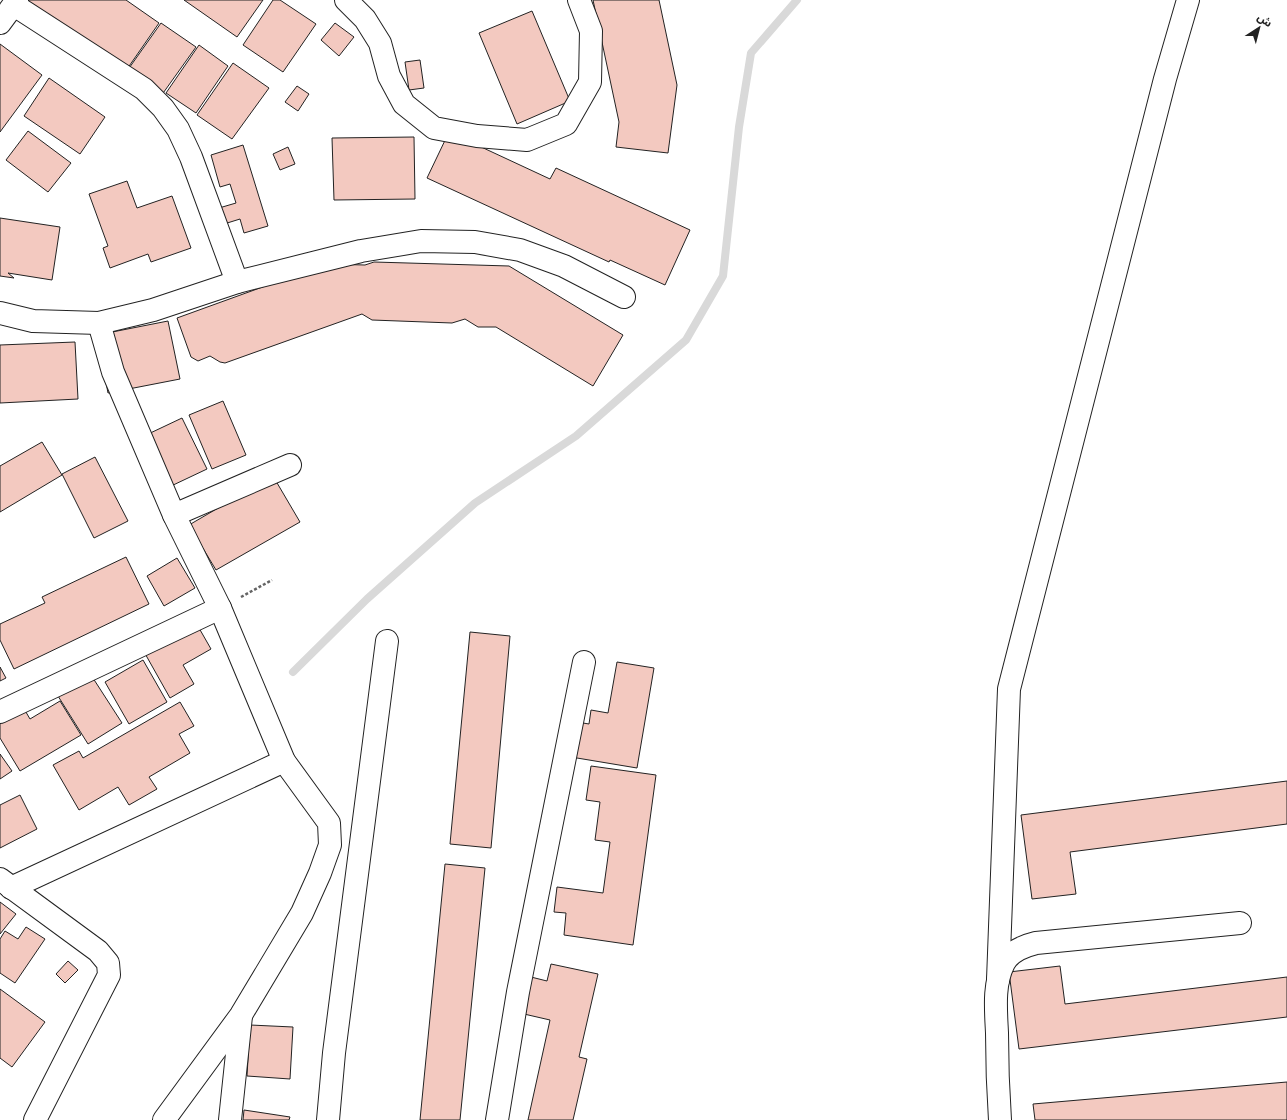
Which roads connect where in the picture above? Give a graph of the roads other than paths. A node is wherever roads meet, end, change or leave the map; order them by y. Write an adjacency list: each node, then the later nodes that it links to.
1 (346, 0): 2 (street)
2 (579, 0)
3 (1188, 0): 21 (street)
4 (15, 3): 5 (street); 6 (street)
5 (0, 23)
6 (237, 282): 7 (street); 9 (street)
7 (624, 297)
8 (0, 313): 9 (street)
9 (98, 323): 11 (street)
10 (290, 465): 11 (street)
11 (174, 515): 12 (street)
12 (220, 608): 15 (street); 16 (street)
13 (387, 641): 18 (street)
14 (584, 662): 27 (street)
15 (0, 712)
16 (284, 761): 17 (street); 19 (street)
17 (329, 823): 18 (street); 22 (street)
18 (363, 830): 26 (street)
19 (6, 884): 23 (street)
20 (1240, 923): 21 (street)
21 (998, 980): 28 (street)
22 (241, 1015): 24 (street); 25 (street)
23 (35, 1120)
24 (164, 1120)
25 (230, 1120)
26 (328, 1120)
27 (497, 1120)
28 (1000, 1120)

